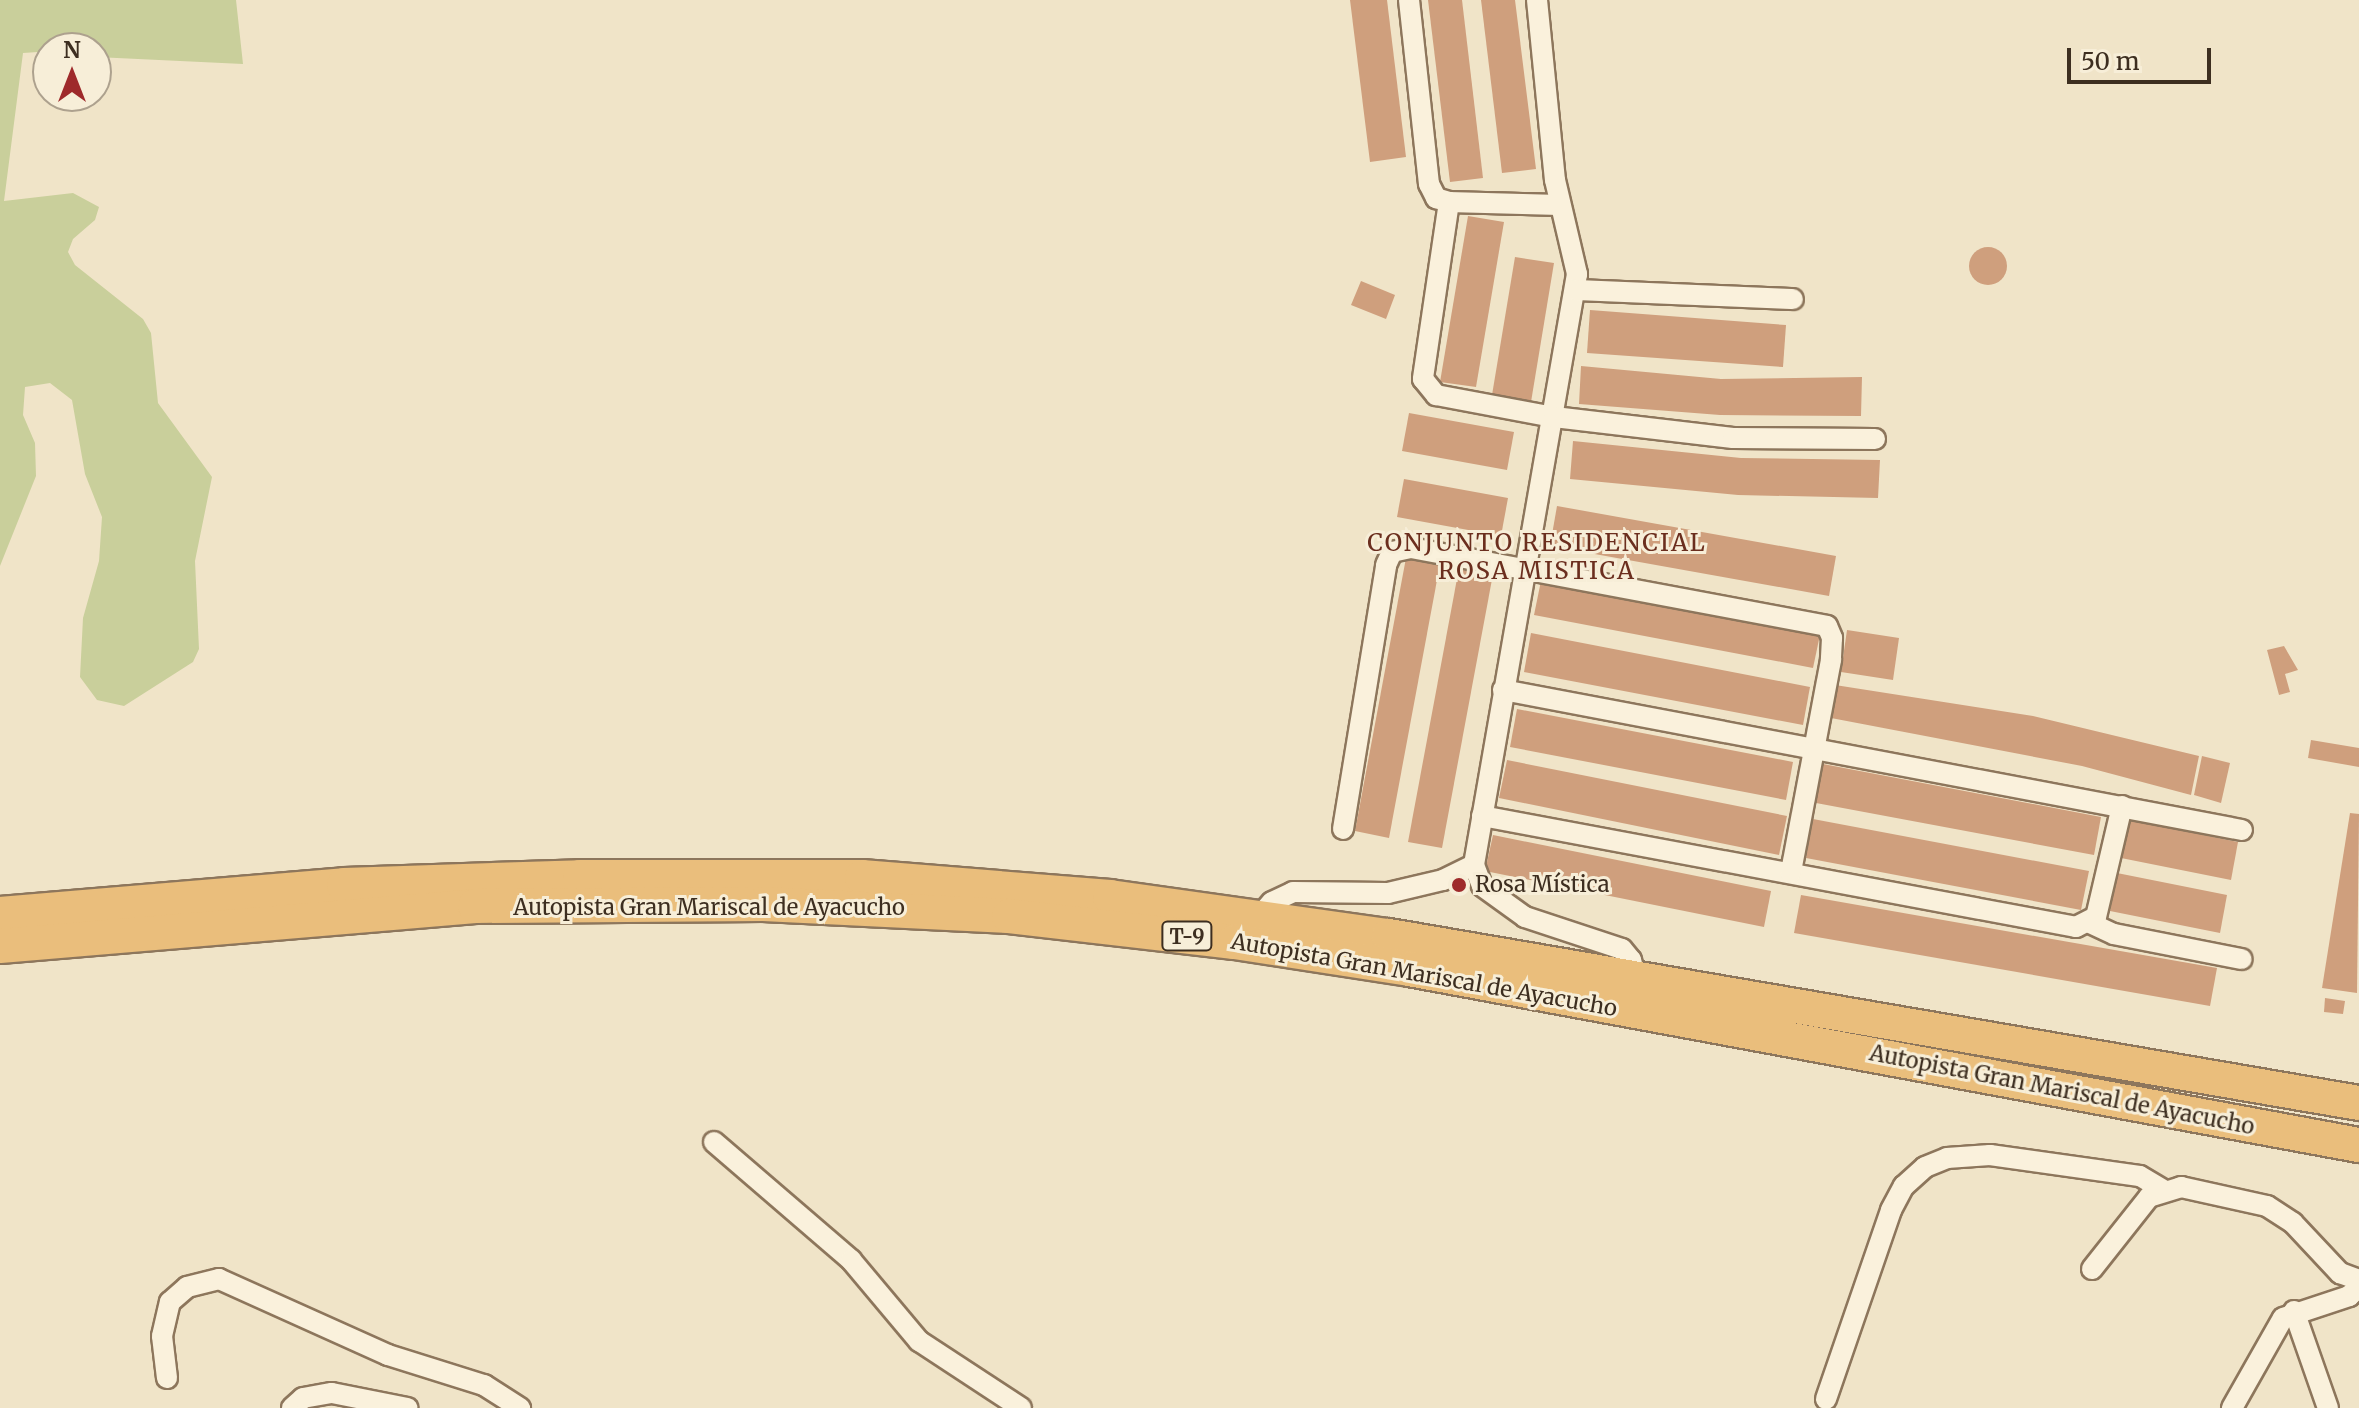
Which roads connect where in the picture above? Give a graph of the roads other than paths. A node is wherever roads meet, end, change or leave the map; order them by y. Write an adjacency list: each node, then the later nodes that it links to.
1 (1409, 0): 3 (street)
2 (1537, 0): 4 (street)
3 (1449, 202): 4 (street); 7 (street)
4 (1559, 205): 5 (street)
5 (1575, 290): 6 (street); 7 (street)
6 (1793, 299)
7 (1554, 417): 8 (street); 9 (street)
8 (1875, 439)
9 (1524, 567): 10 (street); 11 (street); 14 (street)
10 (1503, 690): 11 (street); 13 (street)
11 (1814, 747): 12 (street); 17 (street)
12 (2122, 806): 15 (street); 20 (street)
13 (1482, 816): 16 (street); 17 (street)
14 (1343, 829)
15 (2242, 830)
16 (1474, 865): 19 (street); 23 (street)
17 (1791, 872): 20 (street)
18 (0, 914): 19 (highway, Autopista Gran Mariscal de Ayacucho / T-9)
19 (1258, 918): 23 (highway, Autopista Gran Mariscal de Ayacucho / T-9)
20 (2090, 923): 22 (street)
21 (0, 946): 26 (highway, Autopista Gran Mariscal de Ayacucho / T-9)
22 (2242, 959)
23 (1636, 979): 24 (highway, Autopista Gran Mariscal de Ayacucho / T-9)
24 (2359, 1103)
25 (714, 1142): 37 (street)
26 (2359, 1145)
27 (2162, 1189): 28 (street); 29 (street); 33 (street)
28 (2092, 1269)
29 (2359, 1280)
30 (2359, 1287): 31 (street)
31 (2294, 1311): 38 (street); 39 (street)
32 (167, 1378): 34 (street)
33 (1826, 1399)
34 (514, 1407)
35 (292, 1408): 36 (street)
36 (408, 1408)
37 (1021, 1408)
38 (2232, 1408)
39 (2328, 1408)

